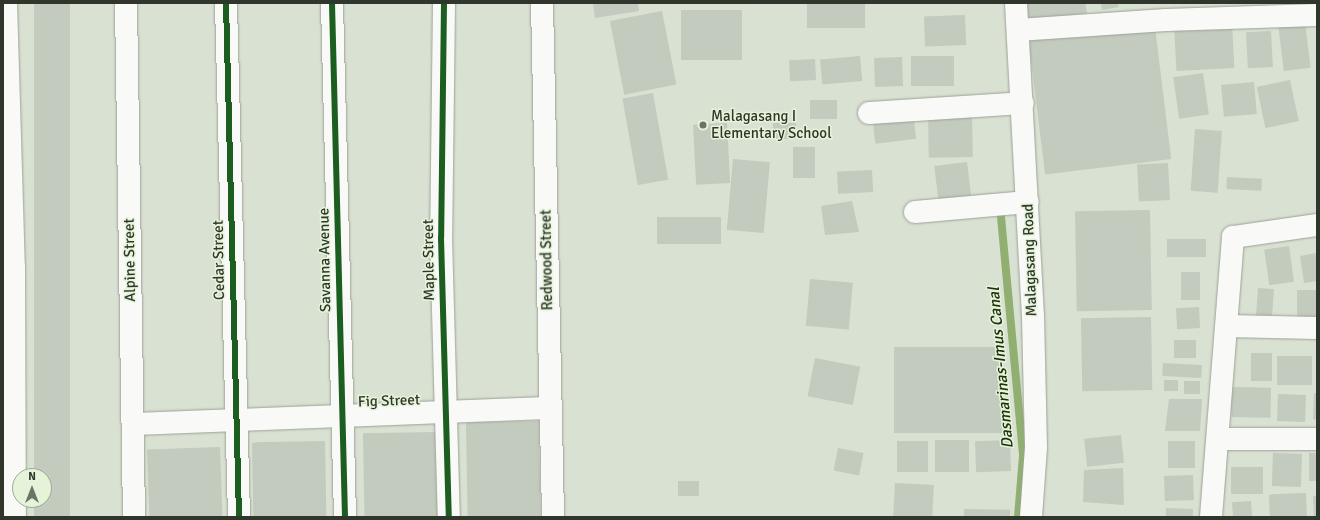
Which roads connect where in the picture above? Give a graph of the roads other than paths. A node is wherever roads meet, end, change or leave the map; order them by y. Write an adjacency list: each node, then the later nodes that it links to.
1 (6, 3): 10 (street)
2 (126, 3): 25 (street, Alpine Street)
3 (226, 3): 24 (street, Cedar Street)
4 (332, 3): 23 (street, Savanna Avenue)
5 (444, 3): 22 (street, Maple Street)
6 (542, 3): 21 (street, Redwood Street)
7 (1016, 3): 9 (street, Malagasang Road)
8 (1317, 15): 9 (street)
9 (1018, 30): 11 (street, Malagasang Road)
10 (5, 63): 13 (street)
11 (1023, 103): 12 (street); 14 (street, Malagasang Road)
12 (868, 113)
13 (8, 169): 17 (street)
14 (1028, 202): 15 (street); 35 (street, Malagasang Road)
15 (915, 212)
16 (1317, 225): 18 (street)
17 (9, 267): 20 (street)
18 (1227, 326): 19 (street); 26 (street)
19 (1317, 328)
20 (9, 363): 28 (street)
21 (549, 408): 22 (street, Fig Street); 34 (street, Redwood Street)
22 (446, 412): 23 (street, Fig Street); 33 (street, Maple Street)
23 (342, 416): 24 (street, Fig Street); 32 (street, Savanna Avenue)
24 (236, 420): 25 (street, Fig Street); 31 (street, Cedar Street)
25 (133, 424): 30 (street, Alpine Street)
26 (1218, 439): 27 (street); 36 (street)
27 (1317, 439)
28 (9, 473): 29 (street)
29 (15, 517)
30 (134, 517)
31 (239, 517)
32 (345, 517)
33 (449, 517)
34 (553, 517)
35 (1031, 517)
36 (1211, 517)

